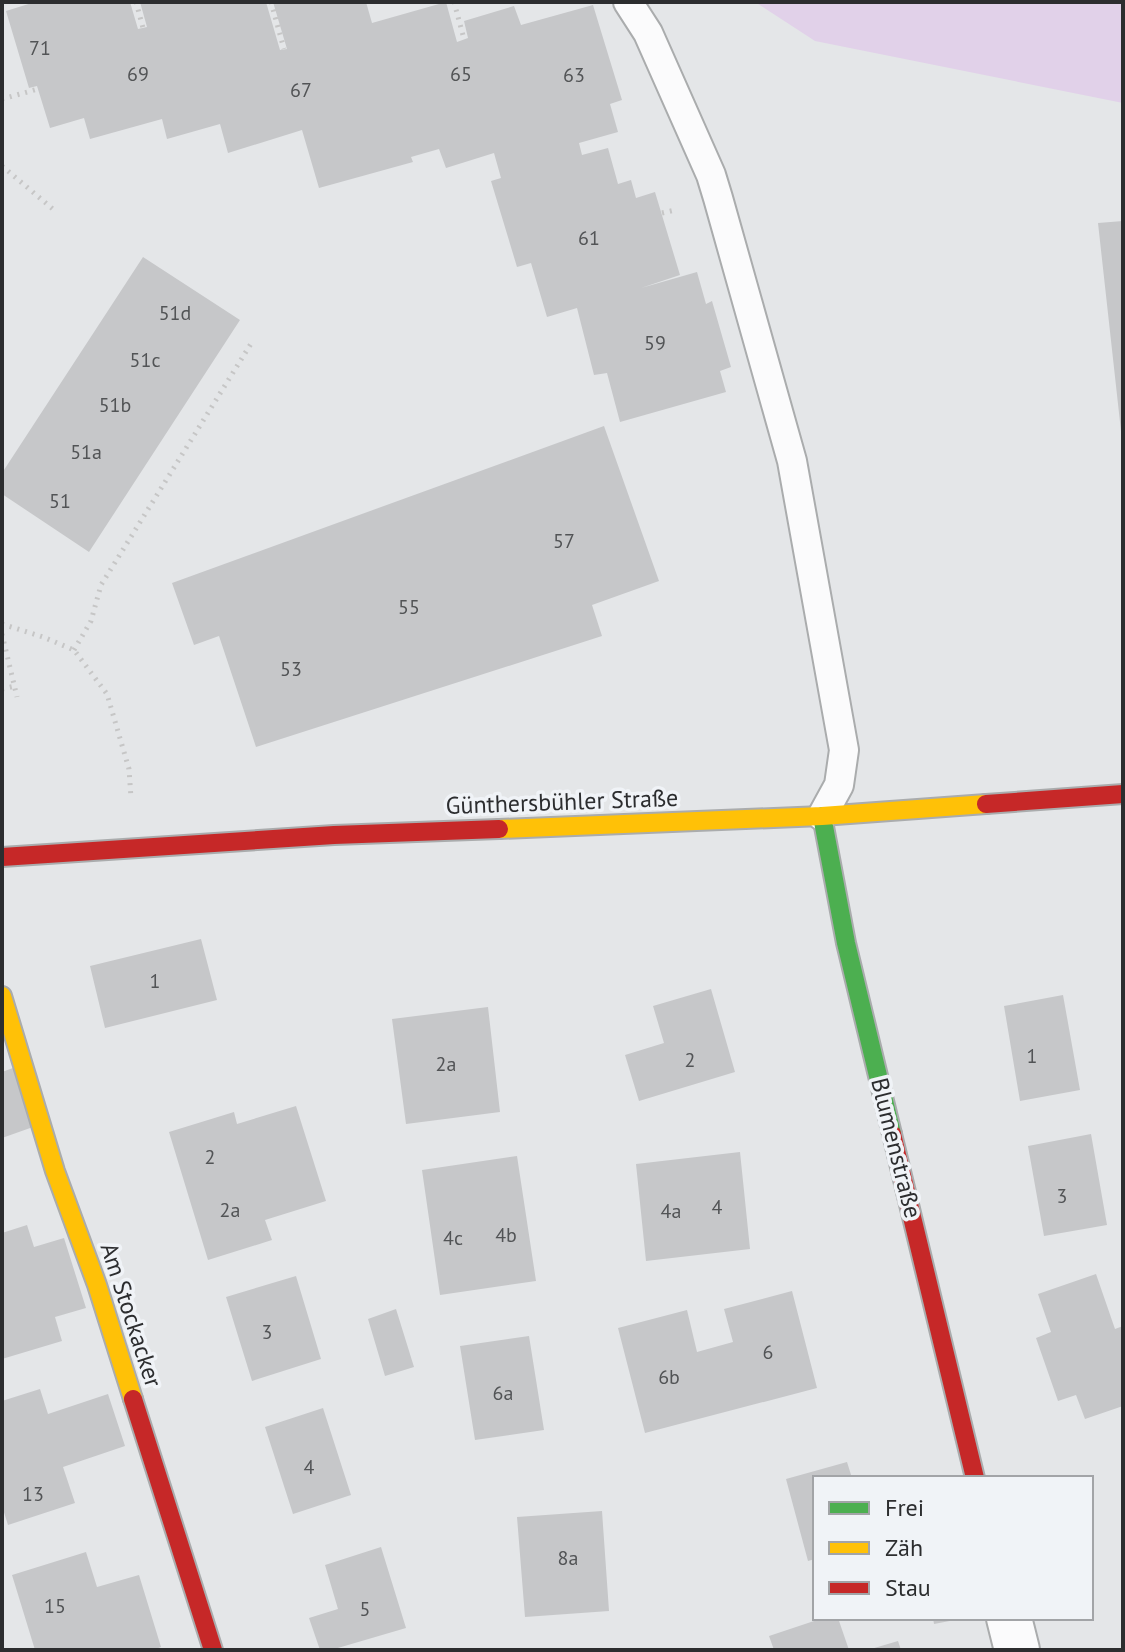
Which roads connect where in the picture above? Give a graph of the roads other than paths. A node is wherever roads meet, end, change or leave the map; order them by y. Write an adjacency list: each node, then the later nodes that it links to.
1 (628, 2): 3 (lane)
2 (1123, 794): 3 (street, Günthersbühler Straße)
3 (822, 816): 4 (street, Günthersbühler Straße); 6 (street, Blumenstraße)
4 (2, 857)
5 (2, 996): 8 (street, Am Stockacker)
6 (975, 1476)
7 (1010, 1620): 9 (street)
8 (213, 1650)
9 (1017, 1650)

